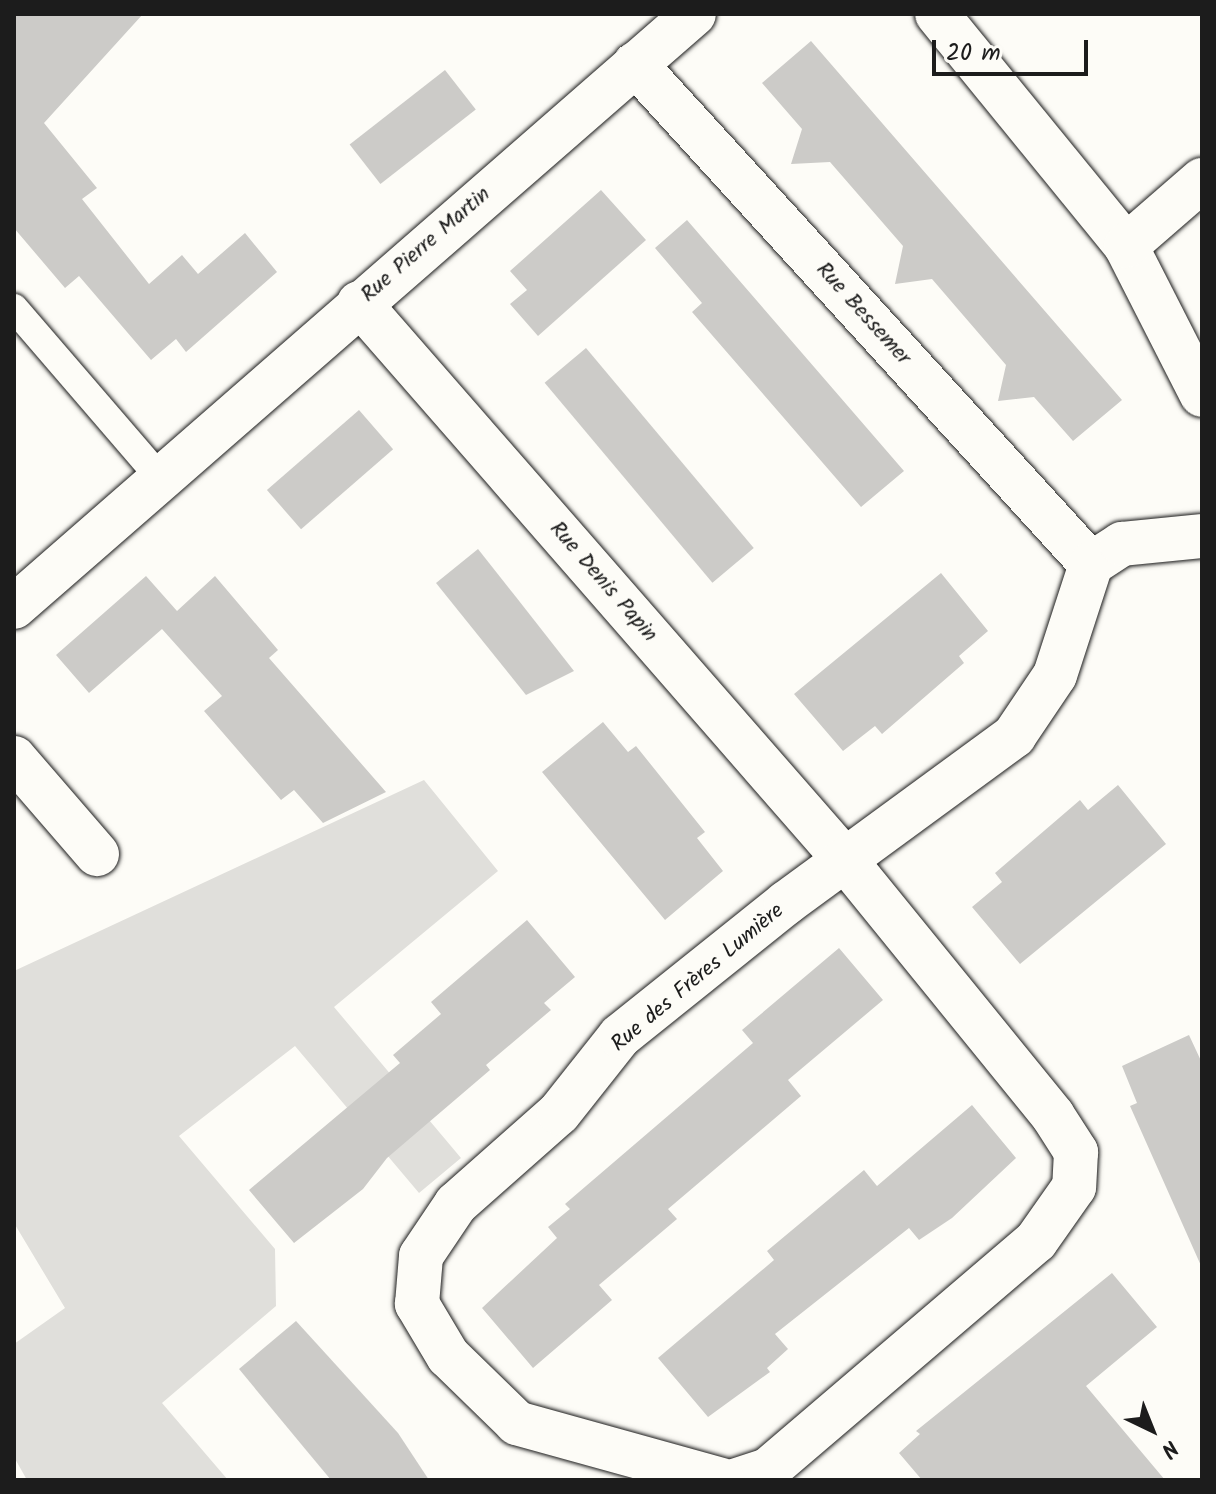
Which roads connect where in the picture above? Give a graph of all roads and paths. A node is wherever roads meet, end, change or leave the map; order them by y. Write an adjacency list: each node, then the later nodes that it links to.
1 (694, 14): 3 (street, Rue Pierre Martin)
2 (937, 14): 5 (street)
3 (635, 64): 6 (street, Rue Pierre Martin); 11 (street, Rue Bessemer)
4 (1202, 180): 5 (street)
5 (1126, 246): 8 (street)
6 (359, 303): 9 (street, Rue Pierre Martin); 15 (street, Rue Denis Papin)
7 (14, 308): 9 (lane)
8 (1202, 395)
9 (160, 478): 12 (street, Rue Pierre Martin)
10 (1202, 536): 11 (street)
11 (1091, 564): 15 (street, Rue des Frères Lumière)
12 (14, 607)
13 (14, 758): 14 (street)
14 (97, 854)
15 (846, 861): 16 (street, Rue des Frères Lumière); 17 (street)
16 (722, 1480)
17 (737, 1480)

